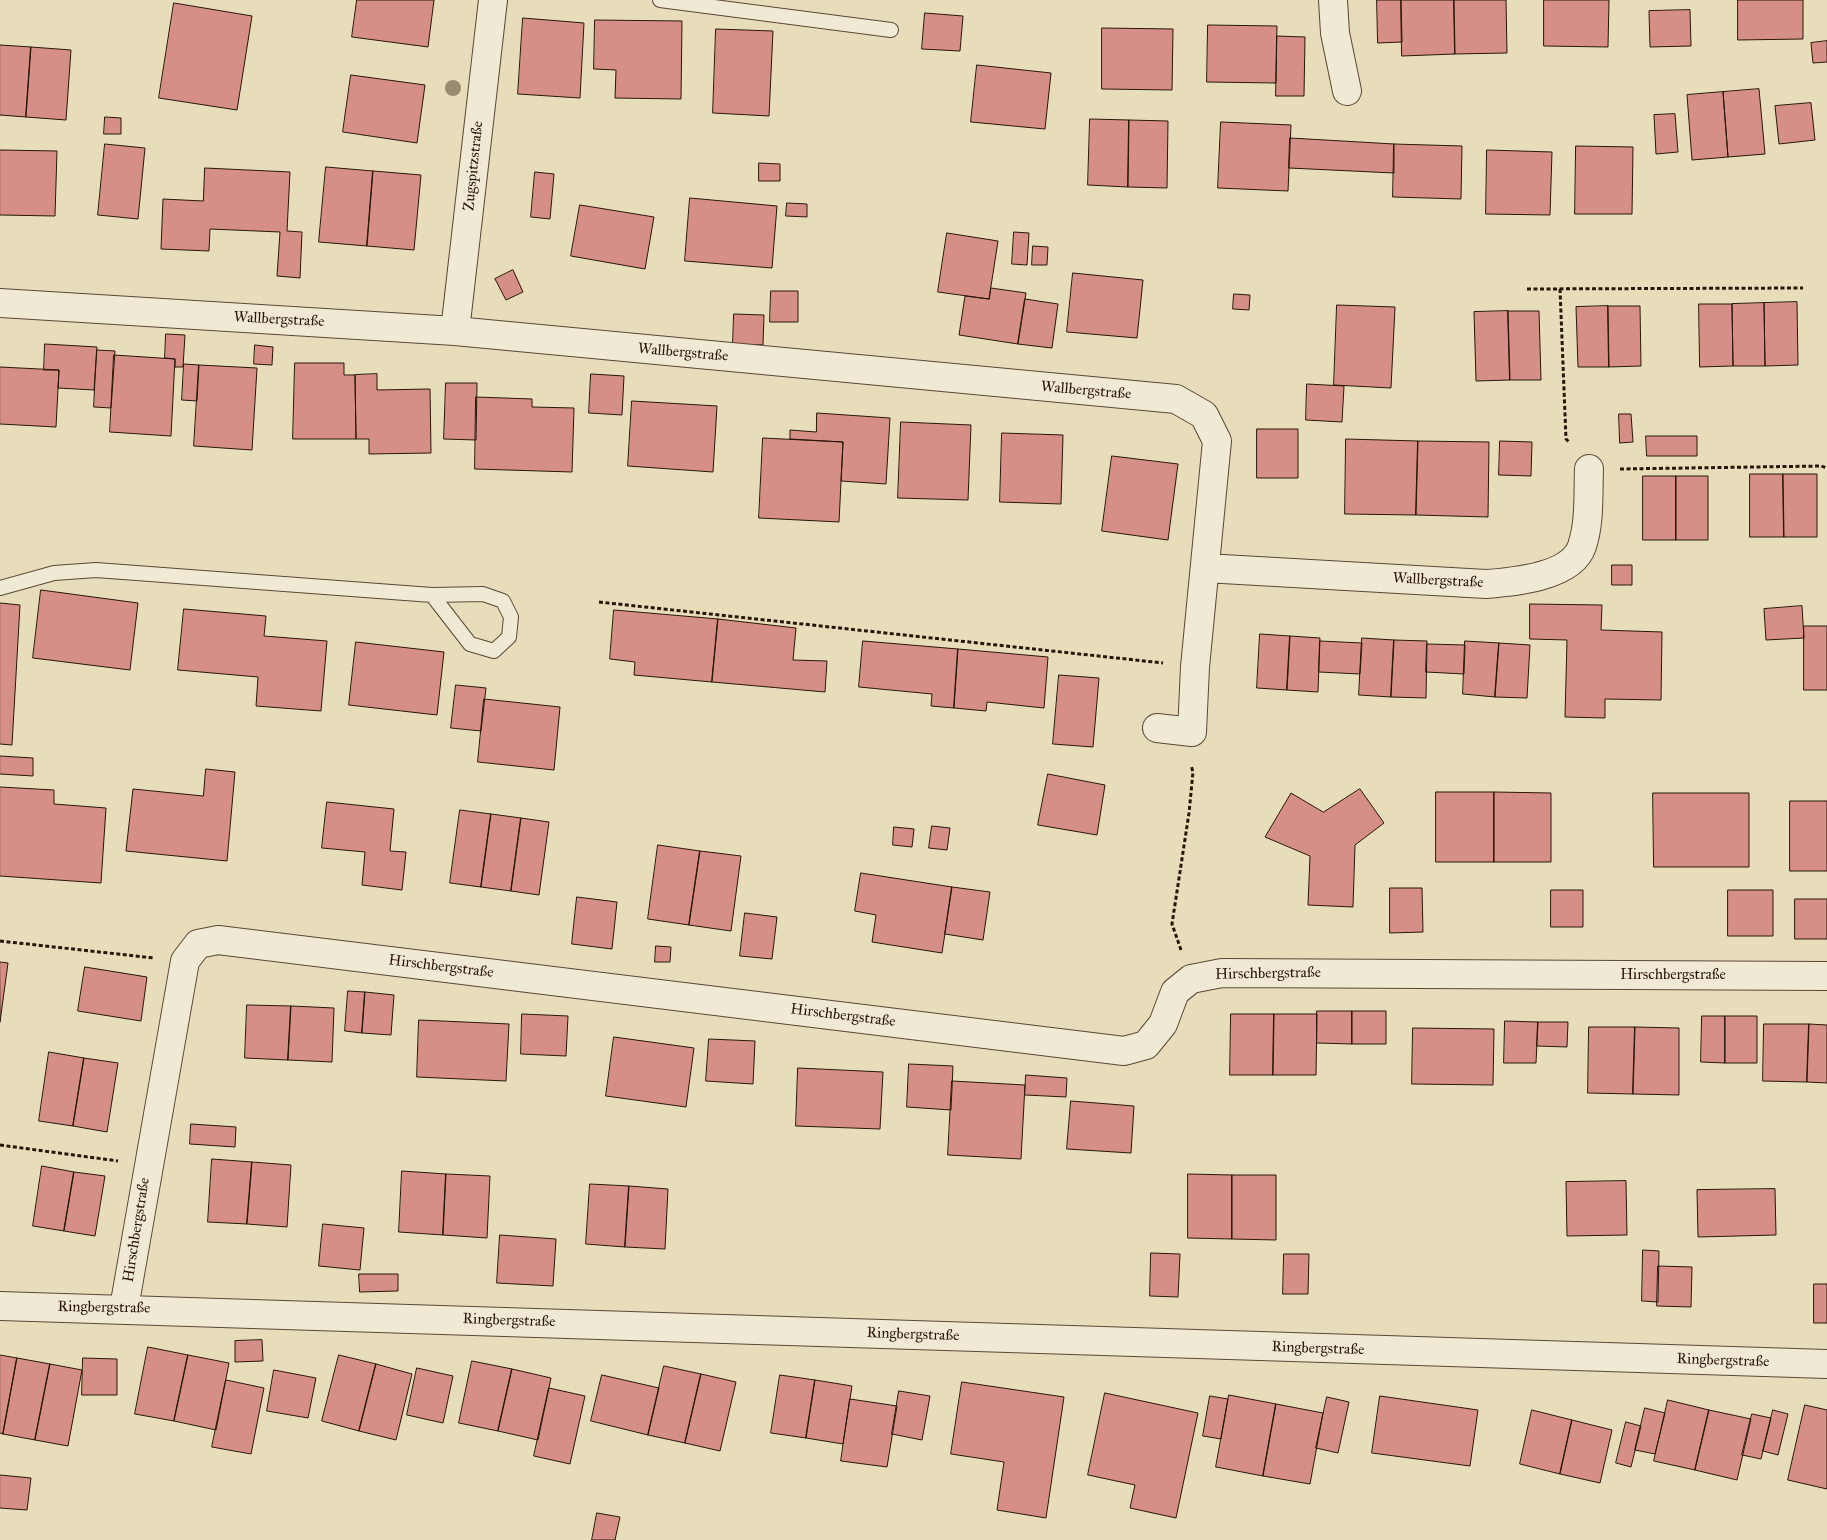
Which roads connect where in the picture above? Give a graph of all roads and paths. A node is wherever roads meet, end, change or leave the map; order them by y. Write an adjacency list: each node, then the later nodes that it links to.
1 (493, 0): 10 (street, Zugspitzstraße)
2 (660, 0): 4 (lane)
3 (1333, 0): 5 (street)
4 (891, 30)
5 (1347, 91)
6 (1803, 288): 8 (path)
7 (1527, 289): 8 (path)
8 (1560, 289): 11 (path)
9 (0, 303): 10 (street, Wallbergstraße)
10 (456, 331): 15 (street, Wallbergstraße)
11 (1566, 439)
12 (1827, 468): 14 (path)
13 (1589, 469): 15 (street, Wallbergstraße)
14 (1632, 469)
15 (1205, 568): 19 (street, Wallbergstraße)
16 (0, 588): 17 (lane)
17 (432, 595): 17 (lane)
18 (599, 602): 19 (path)
19 (1196, 667): 20 (street, Wallbergstraße)
20 (1170, 729): 24 (path)
21 (0, 940): 22 (path)
22 (185, 961): 24 (street, Hirschbergstraße); 26 (street, Hirschbergstraße)
23 (1827, 976): 24 (street, Hirschbergstraße)
24 (1191, 979)
25 (0, 1145): 26 (path)
26 (148, 1165): 28 (street, Hirschbergstraße)
27 (0, 1306): 28 (street, Ringbergstraße)
28 (124, 1308): 29 (street, Ringbergstraße)
29 (1827, 1364)

